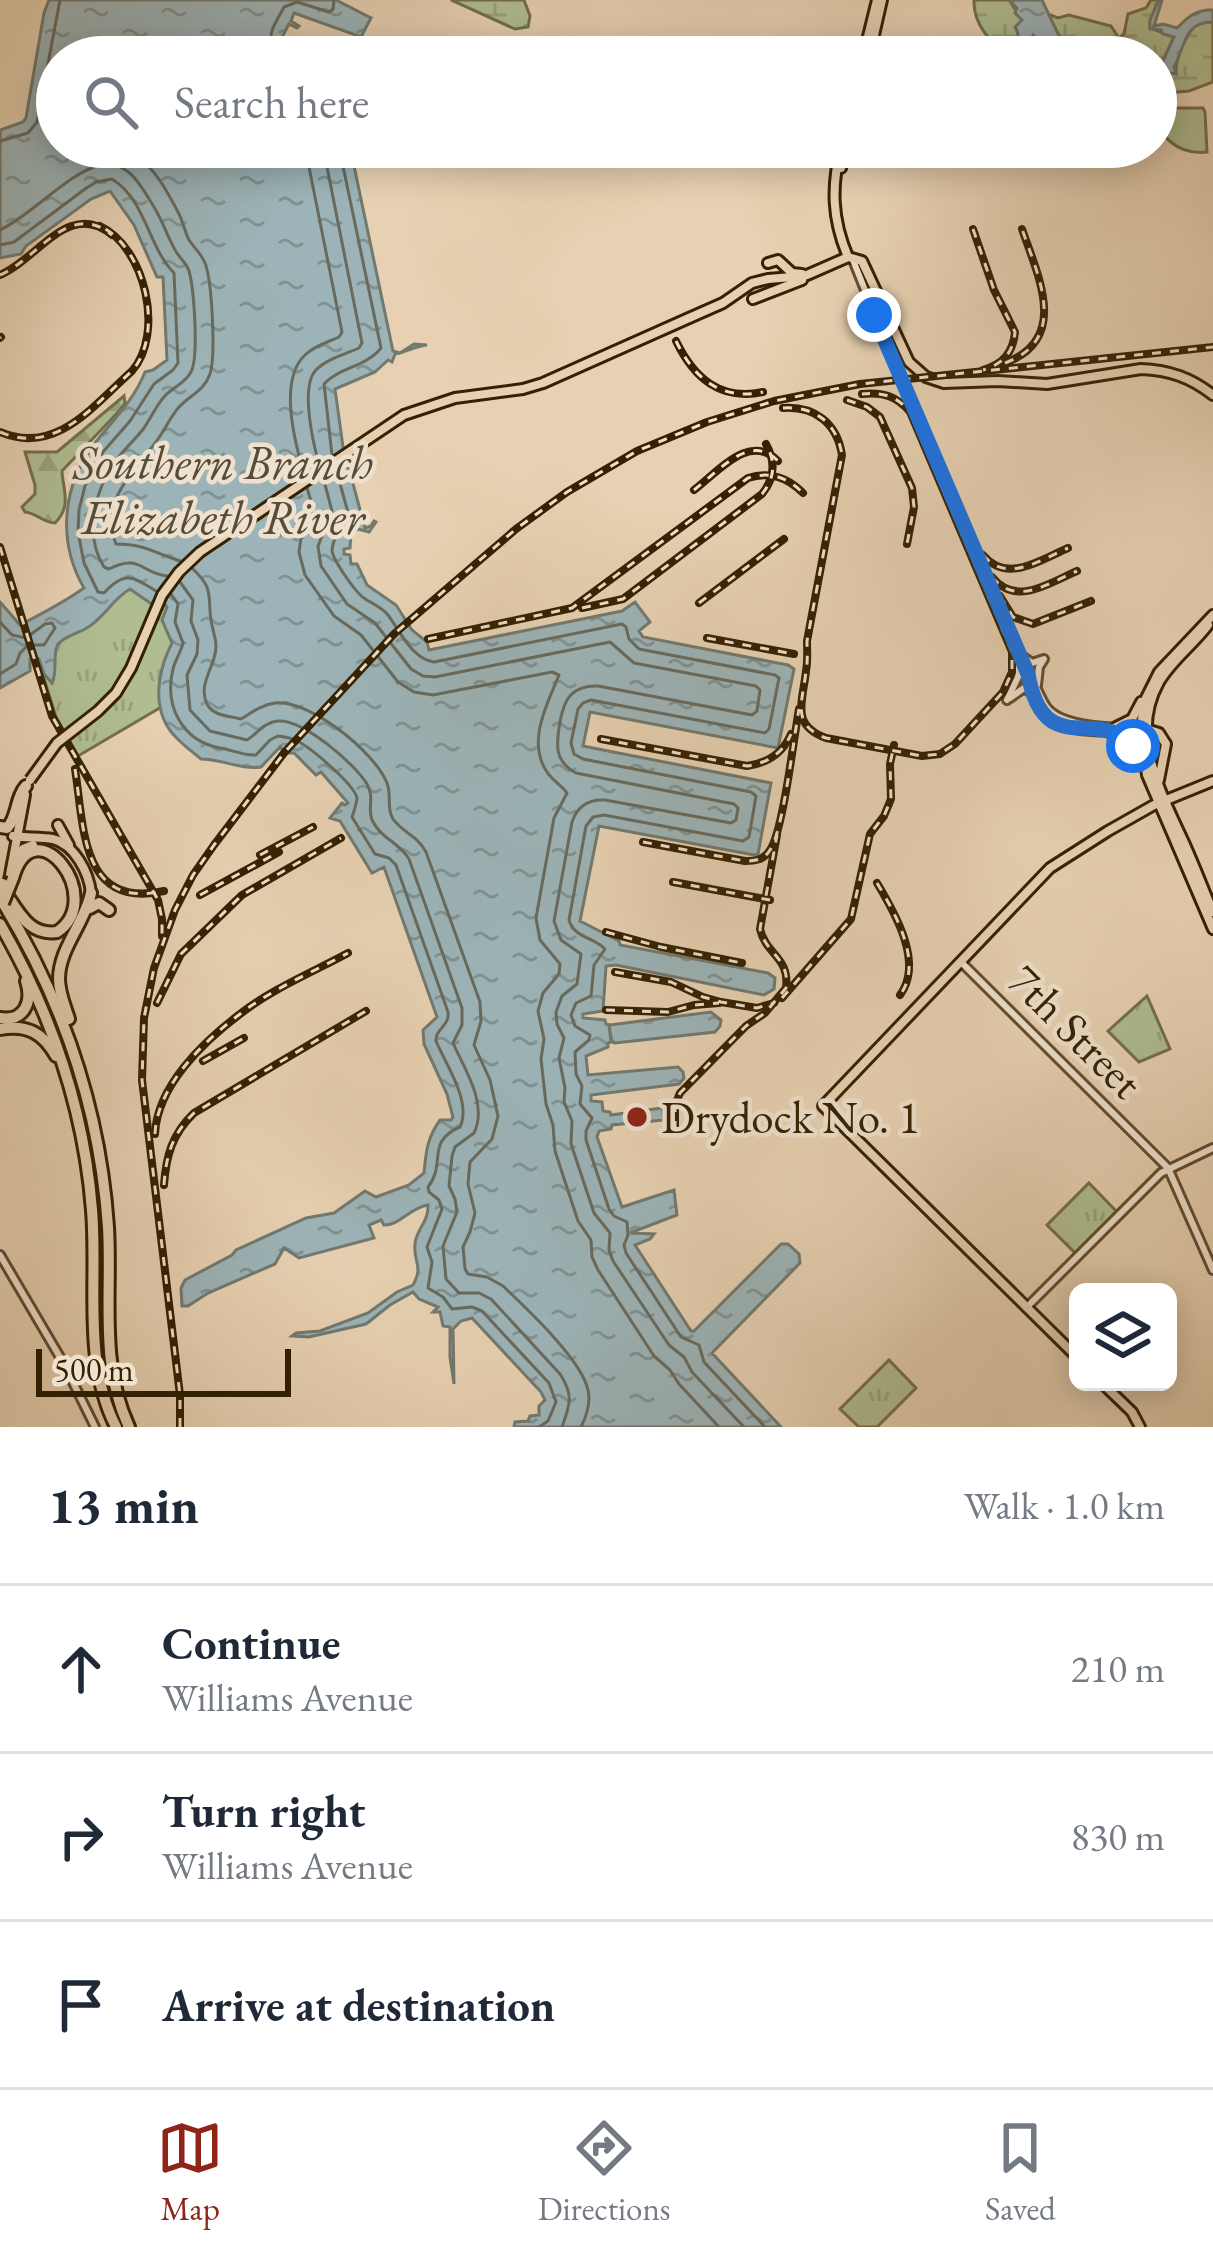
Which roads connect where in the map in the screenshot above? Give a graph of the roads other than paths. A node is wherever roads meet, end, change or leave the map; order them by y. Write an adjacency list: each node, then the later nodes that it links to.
1 (880, 0): 2 (main road)
2 (871, 36)
3 (840, 168): 4 (main road)
4 (835, 193): 5 (main road); 6 (main road)
5 (840, 237): 6 (main road); 8 (main road)
6 (855, 263): 8 (main road); 12 (main road); 14 (street, bridge)
7 (785, 267): 8 (main road); 9 (main road); 10 (main road)
8 (810, 273): 10 (main road); 11 (main road)
9 (768, 279): 10 (main road); 11 (main road)
10 (787, 279)
11 (753, 282): 24 (main road, bridge)
12 (1213, 395)
13 (1213, 617): 15 (main road)
14 (1017, 648): 16 (street); 18 (street); 19 (street)
15 (1170, 662): 17 (main road); 21 (main road)
16 (1028, 674): 18 (street); 19 (street)
17 (1157, 675): 20 (main road); 21 (main road)
18 (1038, 688): 20 (street)
19 (1035, 698): 20 (street)
20 (1112, 729): 21 (street); 22 (main road)
21 (1143, 731): 22 (main road); 26 (main road); 26 (main road)
22 (1147, 775): 26 (main road)
23 (1213, 782): 25 (main road)
24 (28, 783): 28 (main road); 31 (highway); 32 (main road)
25 (1188, 791): 26 (main road); 29 (main road)
26 (1162, 798): 27 (main road); 29 (main road)
27 (1145, 810): 29 (main road); 43 (main road)
28 (20, 821): 32 (main road); 33 (main road)
29 (1171, 822): 39 (main road); 40 (main road)
30 (58, 825): 35 (main road)
31 (0, 828): 32 (highway)
32 (15, 836): 33 (main road); 37 (main road)
33 (48, 839): 35 (main road)
34 (33, 845): 37 (main road)
35 (73, 852): 36 (main road)
36 (91, 889): 41 (highway)
37 (4, 894): 37 (highway); 42 (highway); 45 (highway); 48 (highway)
38 (110, 910): 41 (highway)
39 (1213, 912)
40 (1213, 929)
41 (73, 937): 45 (highway)
42 (15, 950): 44 (highway); 47 (highway)
43 (960, 962): 50 (street, 7th Street); 53 (main road)
44 (0, 1018)
45 (71, 1028): 48 (highway)
46 (0, 1029): 47 (highway)
47 (72, 1095): 57 (highway)
48 (96, 1135): 58 (highway)
49 (1213, 1148): 50 (street)
50 (1168, 1168): 52 (street, 7th Street); 53 (street)
51 (0, 1255): 56 (street)
52 (1213, 1270)
53 (1026, 1308): 54 (main road)
54 (1069, 1349)
55 (1110, 1391): 59 (main road)
56 (94, 1427)
57 (116, 1427)
58 (129, 1427)
59 (1138, 1427)

